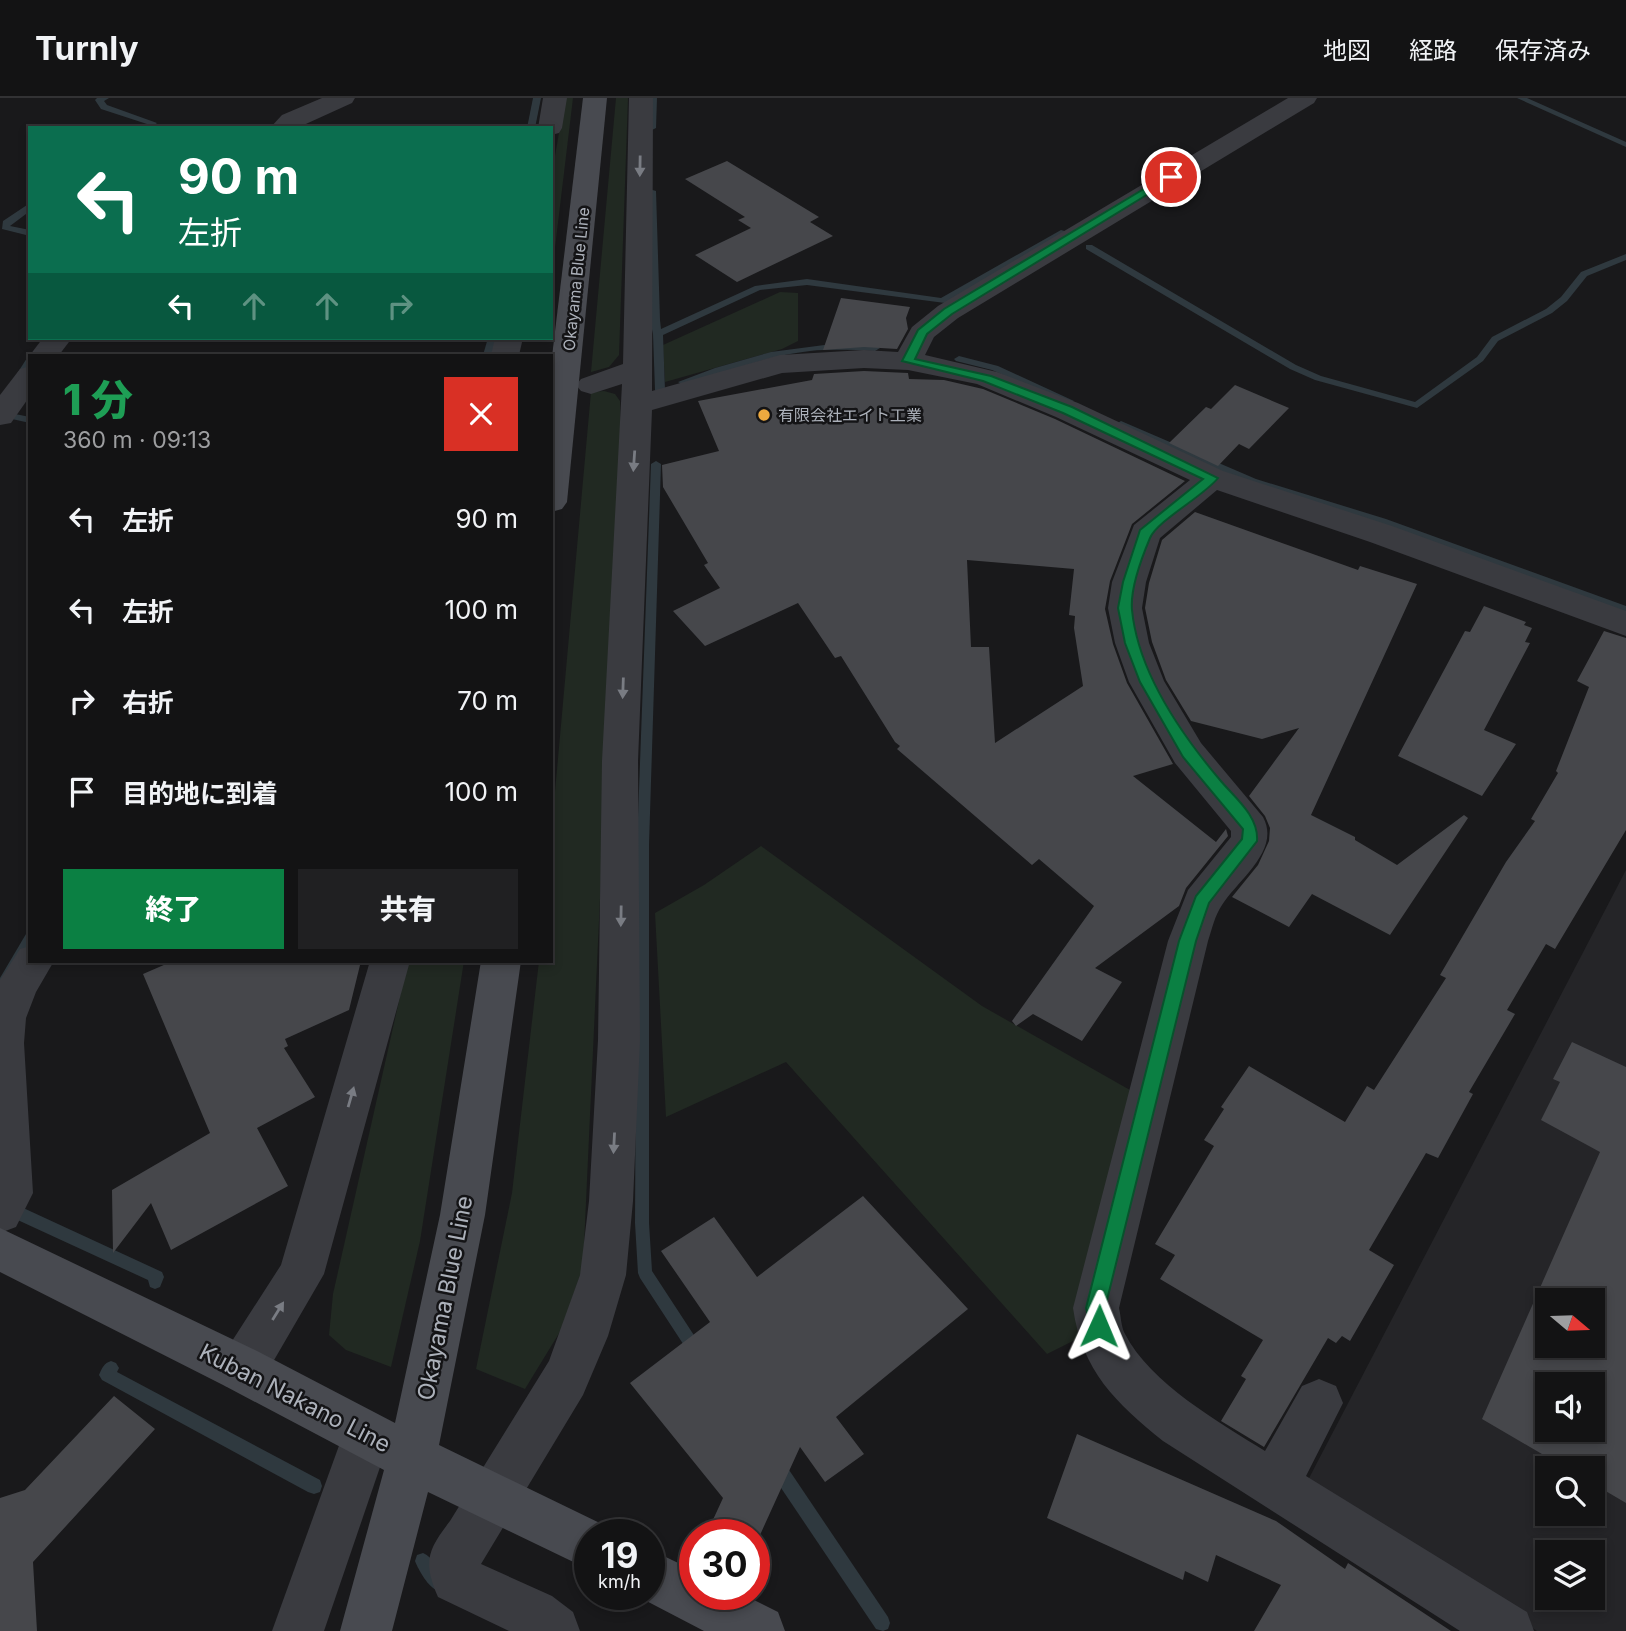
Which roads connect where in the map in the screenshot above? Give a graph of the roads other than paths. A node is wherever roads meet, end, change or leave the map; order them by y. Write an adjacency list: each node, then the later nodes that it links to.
1 (343, 98): 6 (street)
2 (555, 98): 7 (street)
3 (596, 98): 16 (main road, Okayama Blue Line)
4 (641, 98): 13 (street, one-way to 13)
5 (1305, 98): 10 (street)
6 (284, 126)
7 (550, 126)
8 (56, 340): 9 (street)
9 (45, 354)
10 (908, 361): 13 (street); 15 (street)
11 (28, 378): 14 (street)
12 (591, 385): 13 (street)
13 (637, 387): 26 (street, one-way to 26)
14 (0, 416)
15 (1212, 478): 17 (street); 25 (street)
16 (553, 484)
17 (1626, 624)
18 (33, 963): 21 (street)
19 (389, 963): 22 (street, one-way to 19)
20 (501, 963): 30 (main road, Okayama Blue Line)
21 (2, 1217): 22 (main road, Kuban Nakano Line)
22 (242, 1369): 24 (main road, Kuban Nakano Line)
23 (1319, 1403): 25 (street)
24 (366, 1435): 26 (main road, Kuban Nakano Line); 29 (street)
25 (1274, 1485): 33 (street)
26 (493, 1497): 27 (main road, Kuban Nakano Line); 31 (street)
27 (574, 1537)
28 (665, 1583): 32 (main road)
29 (298, 1631)
30 (366, 1631)
31 (554, 1631)
32 (759, 1631)
33 (1508, 1631)

